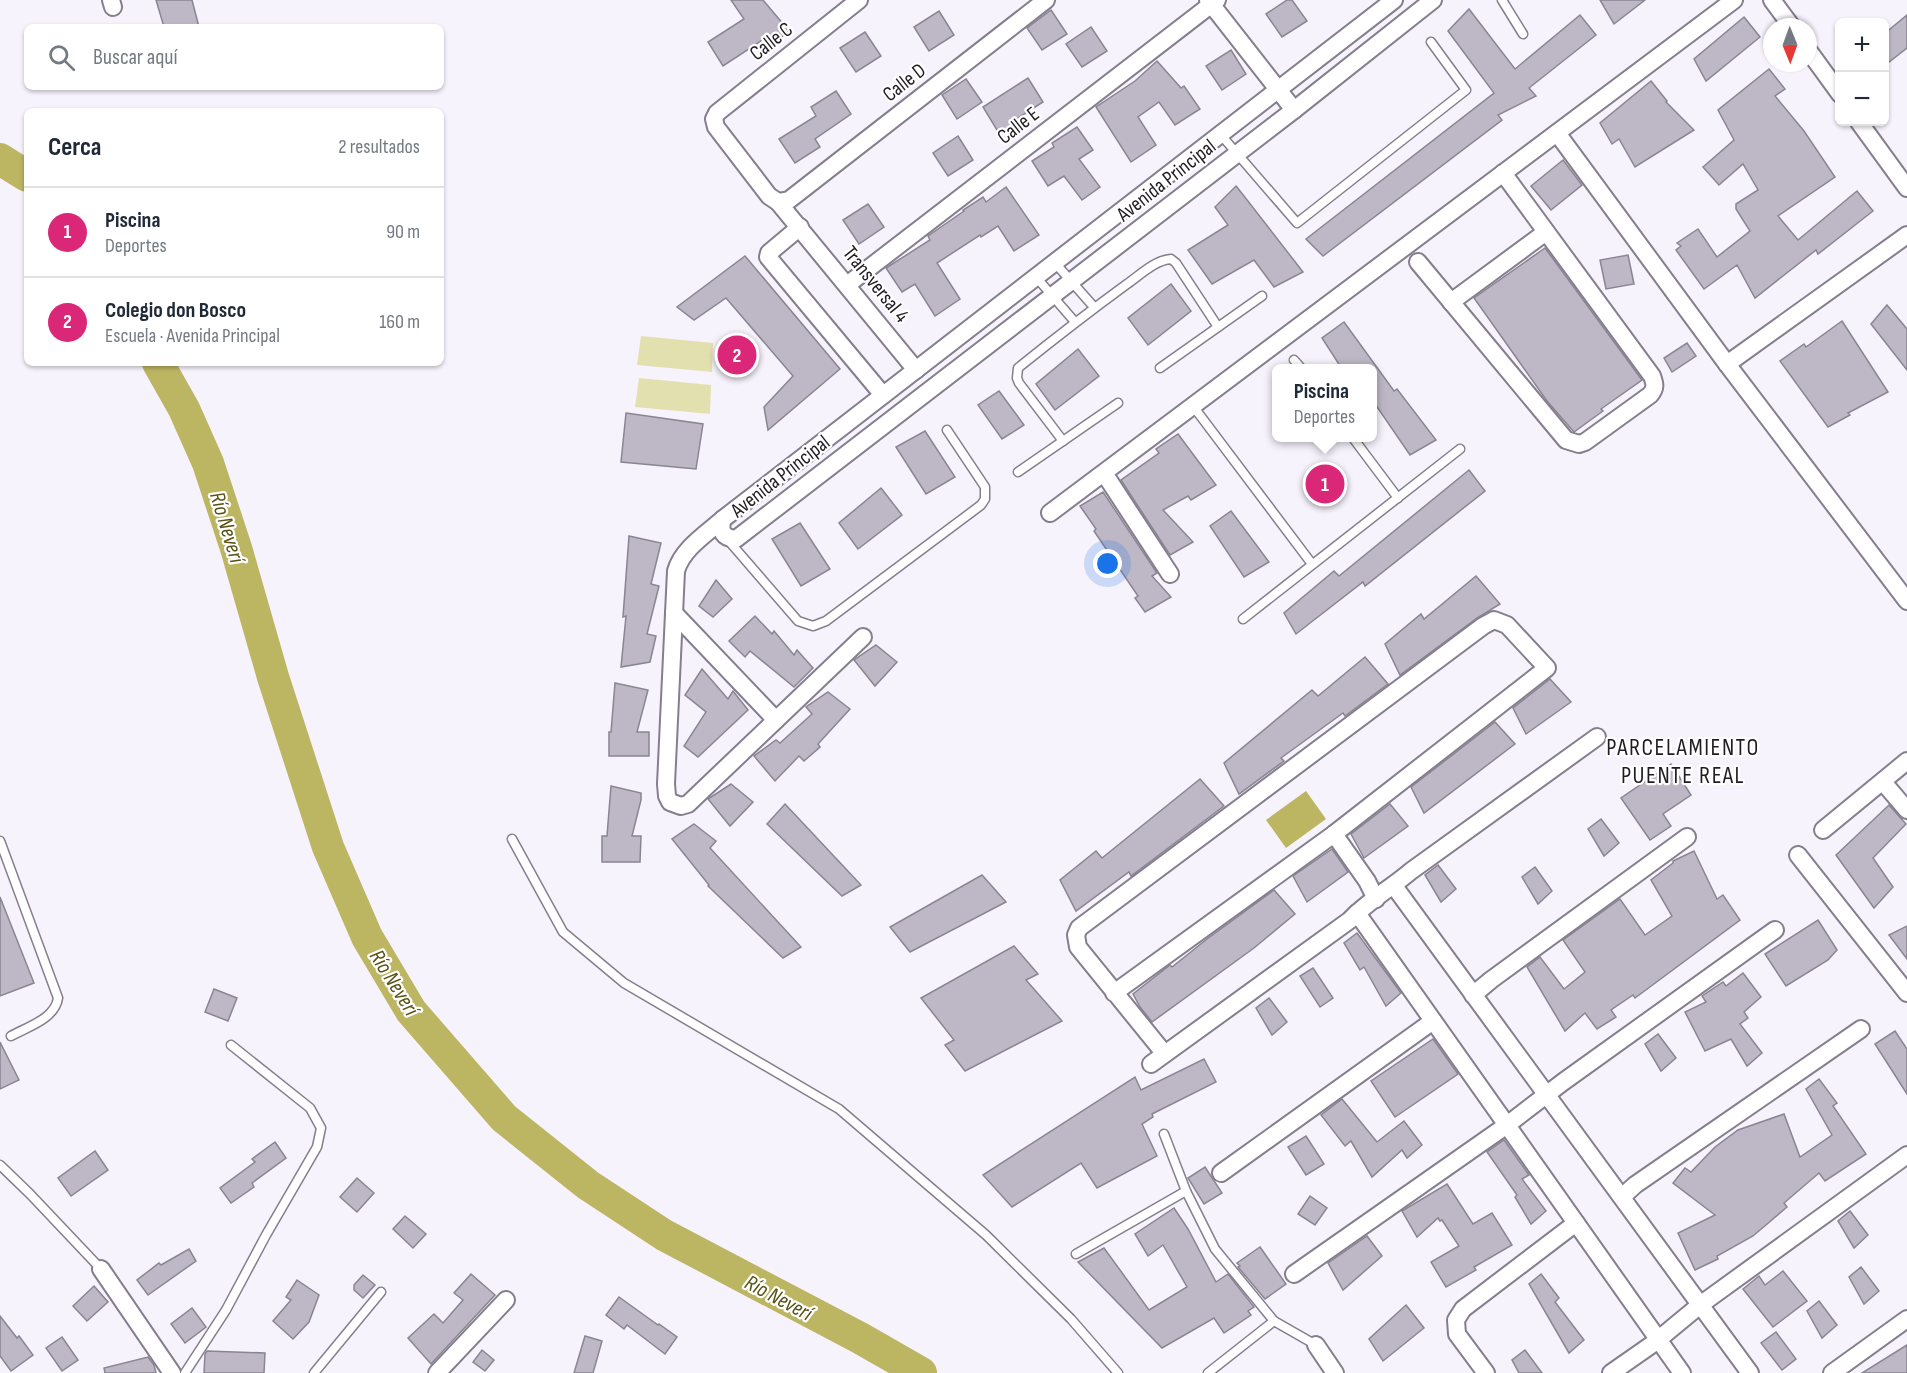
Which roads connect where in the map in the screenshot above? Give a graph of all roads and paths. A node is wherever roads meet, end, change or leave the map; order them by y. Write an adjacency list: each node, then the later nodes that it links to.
1 (859, 0): 16 (street, Calle C)
2 (1046, 0): 23 (street, Calle D)
3 (1394, 0): 14 (street, Avenida Principal)
4 (1433, 0): 15 (street, Avenida Principal)
5 (1502, 0): 10 (lane)
6 (1734, 0): 18 (street)
7 (1772, 0): 9 (street)
8 (1212, 1): 14 (street); 31 (street, Calle E)
9 (1785, 18)
10 (1523, 34)
11 (1431, 42): 20 (lane)
12 (1817, 63): 13 (street)
13 (1835, 88)
14 (1279, 90): 15 (street); 19 (street, Avenida Principal)
15 (1294, 110): 20 (street, Avenida Principal)
16 (714, 119): 23 (street, Transversal 4)
17 (1862, 126): 22 (street)
18 (1557, 133): 21 (street); 40 (street)
19 (1221, 135): 20 (lane); 28 (street, Avenida Principal)
20 (1237, 153): 30 (street, Avenida Principal)
21 (1503, 173): 25 (street); 45 (street)
22 (1907, 188)
23 (784, 201): 24 (street, Transversal 4)
24 (800, 227): 31 (street, Transversal 4); 43 (street)
25 (1546, 232): 34 (street); 34 (street)
26 (1907, 235): 40 (street)
27 (1418, 262): 34 (street)
28 (1055, 263): 29 (street, Avenida Principal); 30 (lane)
29 (1036, 277): 32 (lane); 42 (street, Avenida Principal)
30 (1071, 281): 32 (street, Avenida Principal); 35 (lane)
31 (847, 285): 42 (street, Transversal 4)
32 (1052, 296): 36 (lane); 55 (street, Avenida Principal)
33 (1262, 296): 37 (lane)
34 (1451, 302)
35 (1095, 307): 36 (lane); 37 (lane)
36 (1076, 322): 47 (lane)
37 (1218, 327): 41 (lane)
38 (1294, 360): 39 (lane)
39 (1297, 364)
40 (1728, 364): 58 (street)
41 (1160, 368)
42 (916, 370): 43 (street, Avenida Principal)
43 (883, 395): 54 (street, Avenida Principal)
44 (1118, 402): 47 (lane)
45 (1193, 406): 51 (street); 56 (lane)
46 (947, 430): 55 (lane)
47 (1063, 441): 50 (lane)
48 (1356, 442): 52 (lane)
49 (1461, 449): 52 (lane)
50 (1018, 472)
51 (1104, 473): 53 (street); 57 (street)
52 (1398, 498): 56 (lane)
53 (1050, 513)
54 (723, 519): 55 (street, Avenida Principal); 59 (street)
55 (726, 537)
56 (1312, 564): 60 (lane)
57 (1170, 574)
58 (1907, 601)
59 (674, 613): 62 (street); 62 (street)
60 (1243, 619)
61 (863, 637): 62 (street)
62 (776, 720)
63 (1597, 737): 73 (street)
64 (1907, 761): 65 (street)
65 (1883, 782): 66 (street); 67 (street)
66 (1907, 810)
67 (1823, 830)
68 (1334, 834): 74 (street); 77 (street); 77 (street)
69 (1688, 837): 79 (street)
70 (512, 839): 107 (lane)
71 (0, 841): 82 (lane)
72 (1798, 855): 78 (street)
73 (1394, 886): 74 (street); 79 (street)
74 (1376, 899): 75 (street)
75 (1356, 913): 77 (street); 80 (street)
76 (1775, 930): 84 (street)
77 (1114, 993)
78 (1907, 993)
79 (1473, 995): 84 (street)
80 (1433, 1022): 85 (street); 89 (street)
81 (1861, 1029): 91 (street)
82 (11, 1036)
83 (231, 1045): 104 (lane)
84 (1547, 1095): 85 (street); 91 (street)
85 (1507, 1125): 92 (street); 95 (street)
86 (1164, 1134): 90 (lane)
87 (1907, 1155): 98 (street)
88 (0, 1165): 94 (lane)
89 (1221, 1173)
90 (1186, 1191): 93 (lane); 100 (lane)
91 (1622, 1197): 98 (street)
92 (1576, 1223): 101 (street); 110 (street)
93 (1076, 1254)
94 (101, 1269): 103 (street)
95 (1294, 1274)
96 (381, 1292): 105 (lane)
97 (506, 1300): 106 (street)
98 (1700, 1305): 101 (street); 113 (street)
99 (1907, 1319): 114 (street)
100 (1274, 1321): 102 (lane); 108 (lane)
101 (1658, 1339): 111 (street); 112 (street)
102 (1316, 1346): 109 (street)
103 (172, 1373)
104 (185, 1373)
105 (314, 1373)
106 (437, 1373)
107 (1118, 1373)
108 (1208, 1373)
109 (1335, 1373)
110 (1486, 1373)
111 (1611, 1373)
112 (1682, 1373)
113 (1750, 1373)
114 (1832, 1373)

